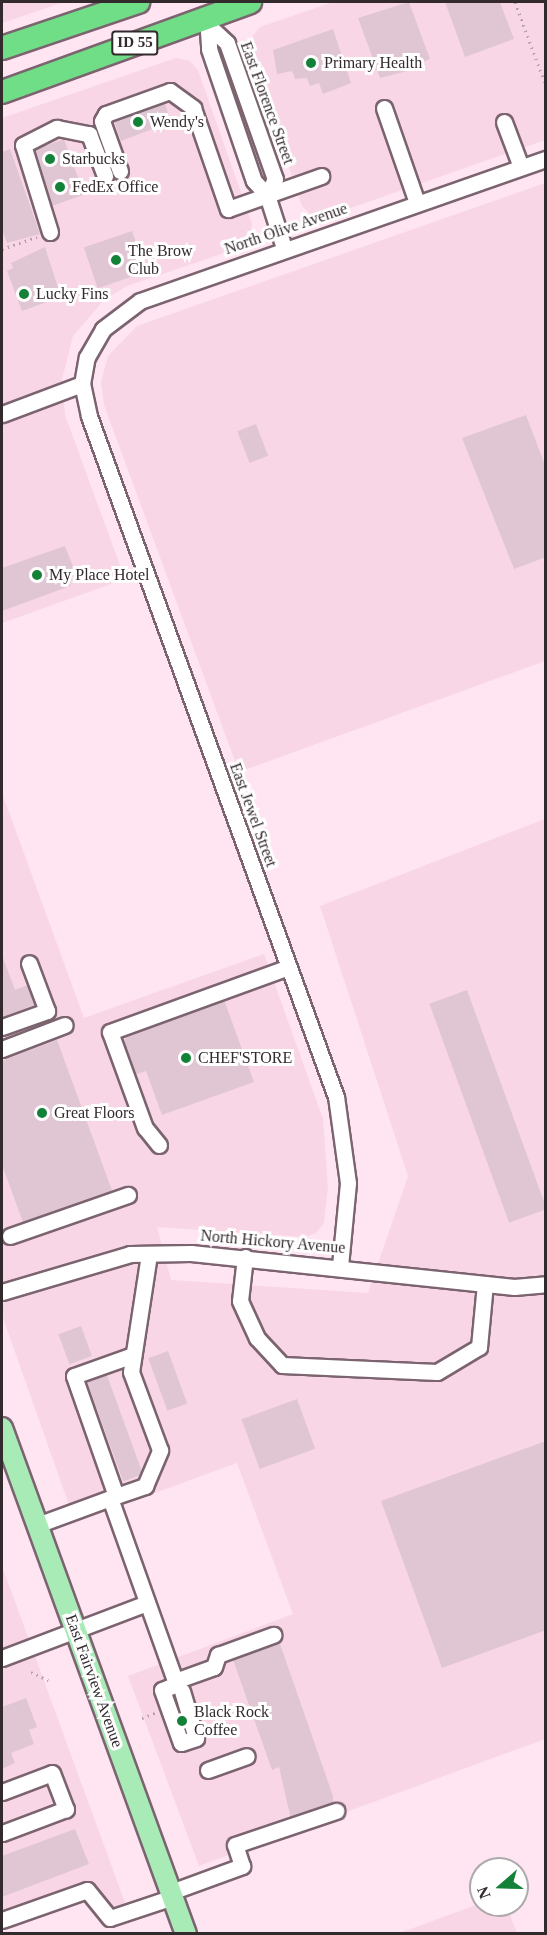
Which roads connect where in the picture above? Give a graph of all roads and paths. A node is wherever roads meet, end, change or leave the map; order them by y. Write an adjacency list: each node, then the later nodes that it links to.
1 (138, 2): 5 (highway, ID 55)
2 (250, 2): 4 (highway, ID 55)
3 (515, 2): 6 (path)
4 (209, 15): 7 (highway, ID 55); 13 (street)
5 (2, 48)
6 (546, 86)
7 (2, 92)
8 (384, 108): 14 (street)
9 (504, 122): 11 (street)
10 (546, 159): 11 (street, North Olive Avenue)
11 (521, 167): 14 (street, North Olive Avenue)
12 (321, 176): 13 (street)
13 (267, 195): 15 (street); 16 (street)
14 (417, 203): 16 (street, North Olive Avenue)
15 (50, 232): 17 (path)
16 (284, 248): 18 (street, North Olive Avenue)
17 (2, 249)
18 (82, 384): 19 (street); 21 (street, East Jewel Street)
19 (2, 414)
20 (29, 963): 23 (street)
21 (289, 967): 25 (street); 30 (street, East Jewel Street)
22 (65, 1025): 24 (street)
23 (2, 1027)
24 (2, 1048)
25 (159, 1145)
26 (128, 1195): 27 (street)
27 (10, 1236)
28 (149, 1254): 29 (street, North Hickory Avenue); 33 (street, North Hickory Avenue); 34 (street)
29 (245, 1257): 30 (street, North Hickory Avenue); 31 (street)
30 (340, 1266): 31 (street, North Hickory Avenue)
31 (485, 1284): 32 (street, North Hickory Avenue)
32 (546, 1284)
33 (2, 1292)
34 (133, 1355): 36 (street); 36 (street)
35 (2, 1428): 37 (main road, East Fairview Avenue)
36 (113, 1497): 37 (street); 38 (street)
37 (37, 1525): 39 (main road, East Fairview Avenue)
38 (147, 1603): 39 (street); 40 (street)
39 (76, 1632): 41 (street); 49 (main road, East Fairview Avenue)
40 (273, 1635)
41 (2, 1658)
42 (31, 1672): 43 (path)
43 (48, 1680)
44 (247, 1756): 45 (street)
45 (208, 1770)
46 (2, 1792): 48 (street)
47 (336, 1811): 49 (street)
48 (2, 1833)
49 (172, 1895): 50 (street); 51 (main road, East Fairview Avenue)
50 (2, 1920)
51 (186, 1934)

